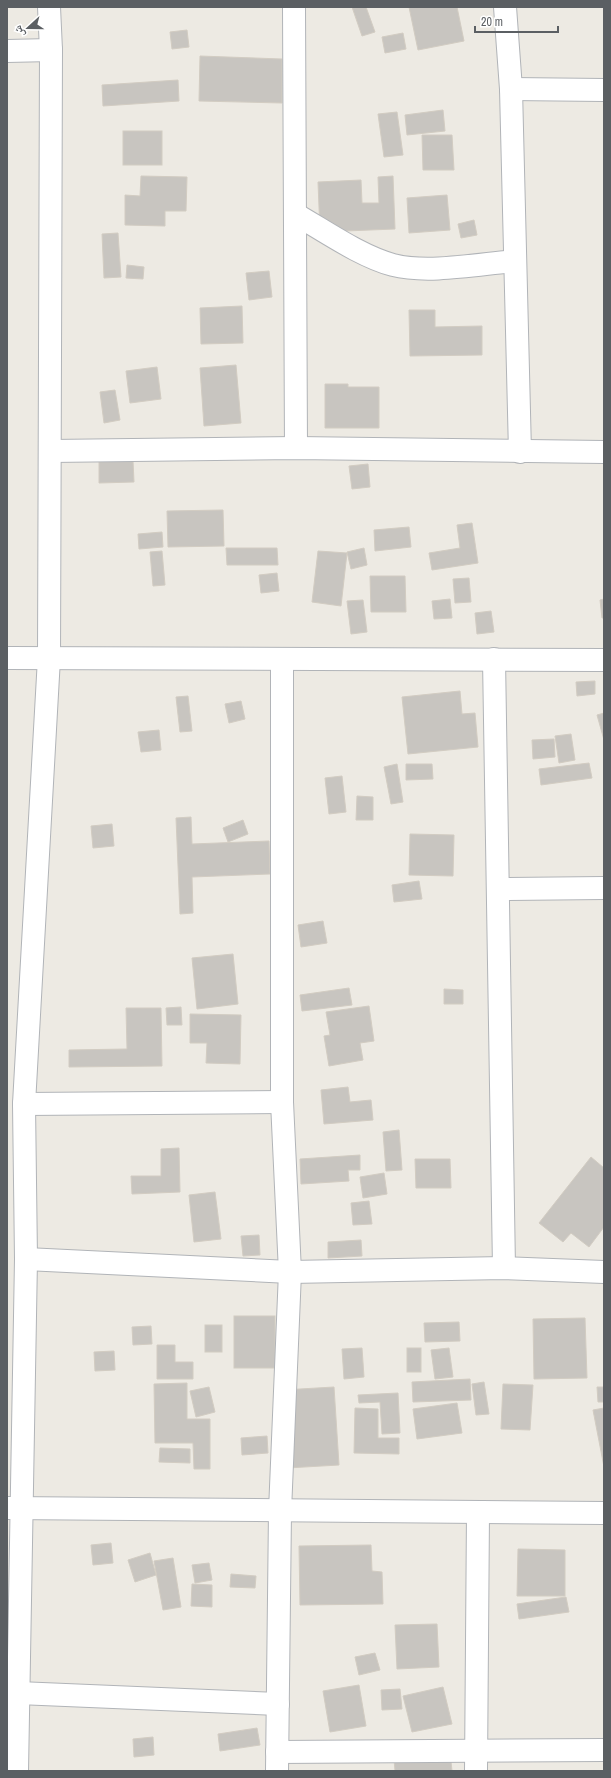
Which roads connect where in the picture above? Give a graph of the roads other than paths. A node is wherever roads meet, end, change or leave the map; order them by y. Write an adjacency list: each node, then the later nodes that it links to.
1 (49, 7): 4 (street)
2 (294, 7): 8 (street)
3 (505, 7): 6 (street)
4 (51, 50): 5 (street); 11 (street)
5 (7, 51)
6 (510, 90): 7 (street); 9 (street)
7 (604, 90)
8 (295, 214): 9 (street); 10 (street)
9 (515, 261): 12 (street)
10 (296, 448): 11 (street); 12 (street)
11 (51, 451): 15 (street)
12 (520, 452): 13 (street)
13 (604, 452)
14 (7, 658): 15 (street)
15 (48, 658): 16 (street); 22 (street)
16 (282, 659): 17 (street); 21 (street)
17 (494, 659): 18 (street); 19 (street)
18 (604, 660)
19 (498, 888): 20 (street); 24 (street)
20 (604, 888)
21 (282, 1102): 22 (street); 25 (street)
22 (24, 1104): 23 (street)
23 (26, 1258): 25 (street); 27 (street)
24 (504, 1268): 25 (street); 26 (street)
25 (290, 1272): 28 (street)
26 (604, 1272)
27 (14, 1508): 28 (street); 31 (street)
28 (280, 1511): 29 (street); 32 (street)
29 (478, 1512): 30 (street); 35 (street)
30 (604, 1514)
31 (18, 1693): 32 (street); 33 (street)
32 (278, 1704): 36 (street)
33 (12, 1734): 37 (street)
34 (604, 1750): 35 (street)
35 (476, 1761): 36 (street)
36 (277, 1762)
37 (17, 1771)

